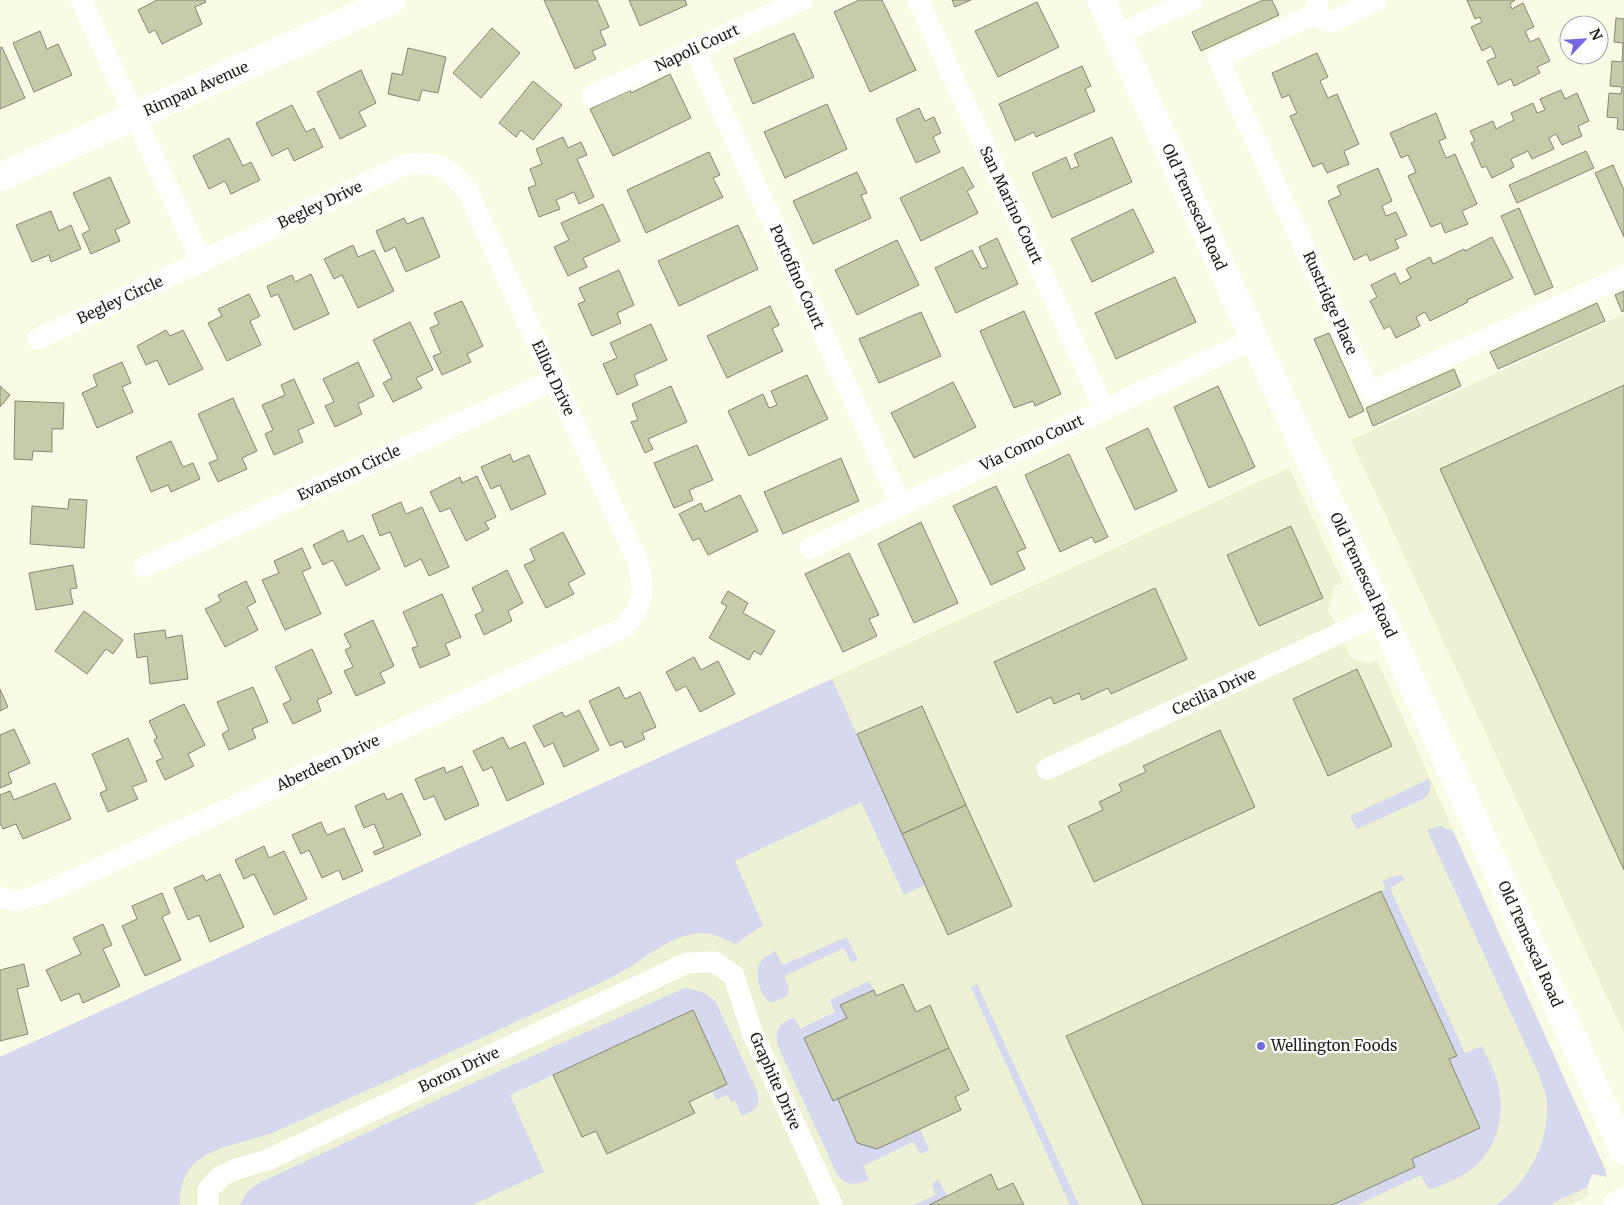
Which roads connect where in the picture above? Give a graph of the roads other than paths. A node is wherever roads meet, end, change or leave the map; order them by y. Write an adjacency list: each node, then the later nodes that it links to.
1 (81, 0): 12 (street)
2 (392, 0): 12 (street, Rimpau Avenue)
3 (802, 0): 10 (street, Napoli Court)
4 (918, 0): 20 (street, San Marino Court)
5 (1101, 0): 9 (street, Old Temescal Road)
6 (1192, 0): 9 (street)
7 (1377, 0): 8 (street, Rustridge Place)
8 (1316, 7): 16 (street, Rustridge Place)
9 (1117, 35): 18 (street, Old Temescal Road)
10 (694, 49): 11 (street, Napoli Court); 21 (street, Portofino Court)
11 (592, 96)
12 (135, 117): 14 (street, Rimpau Avenue); 15 (street)
13 (442, 166): 15 (street, Begley Drive); 19 (street, Elliot Drive)
14 (0, 177)
15 (202, 262): 17 (street, Begley Circle)
16 (1624, 276)
17 (38, 338)
18 (1254, 339): 20 (street, Via Como Court); 25 (street, Old Temescal Road)
19 (554, 380): 23 (street, Evanston Circle); 24 (street, Elliot Drive)
20 (1104, 409): 21 (street, Via Como Court)
21 (901, 505): 22 (street, Via Como Court)
22 (810, 548)
23 (144, 567)
24 (641, 600): 27 (street, Aberdeen Drive)
25 (1381, 614): 26 (street, Cecilia Drive); 29 (street, Old Temescal Road)
26 (1047, 769)
27 (0, 897)
28 (715, 962): 30 (street, Boron Drive); 32 (street, Graphite Drive)
29 (1624, 1152)
30 (208, 1197)
31 (1624, 1202): 33 (street)
32 (832, 1205)
33 (1617, 1205)

